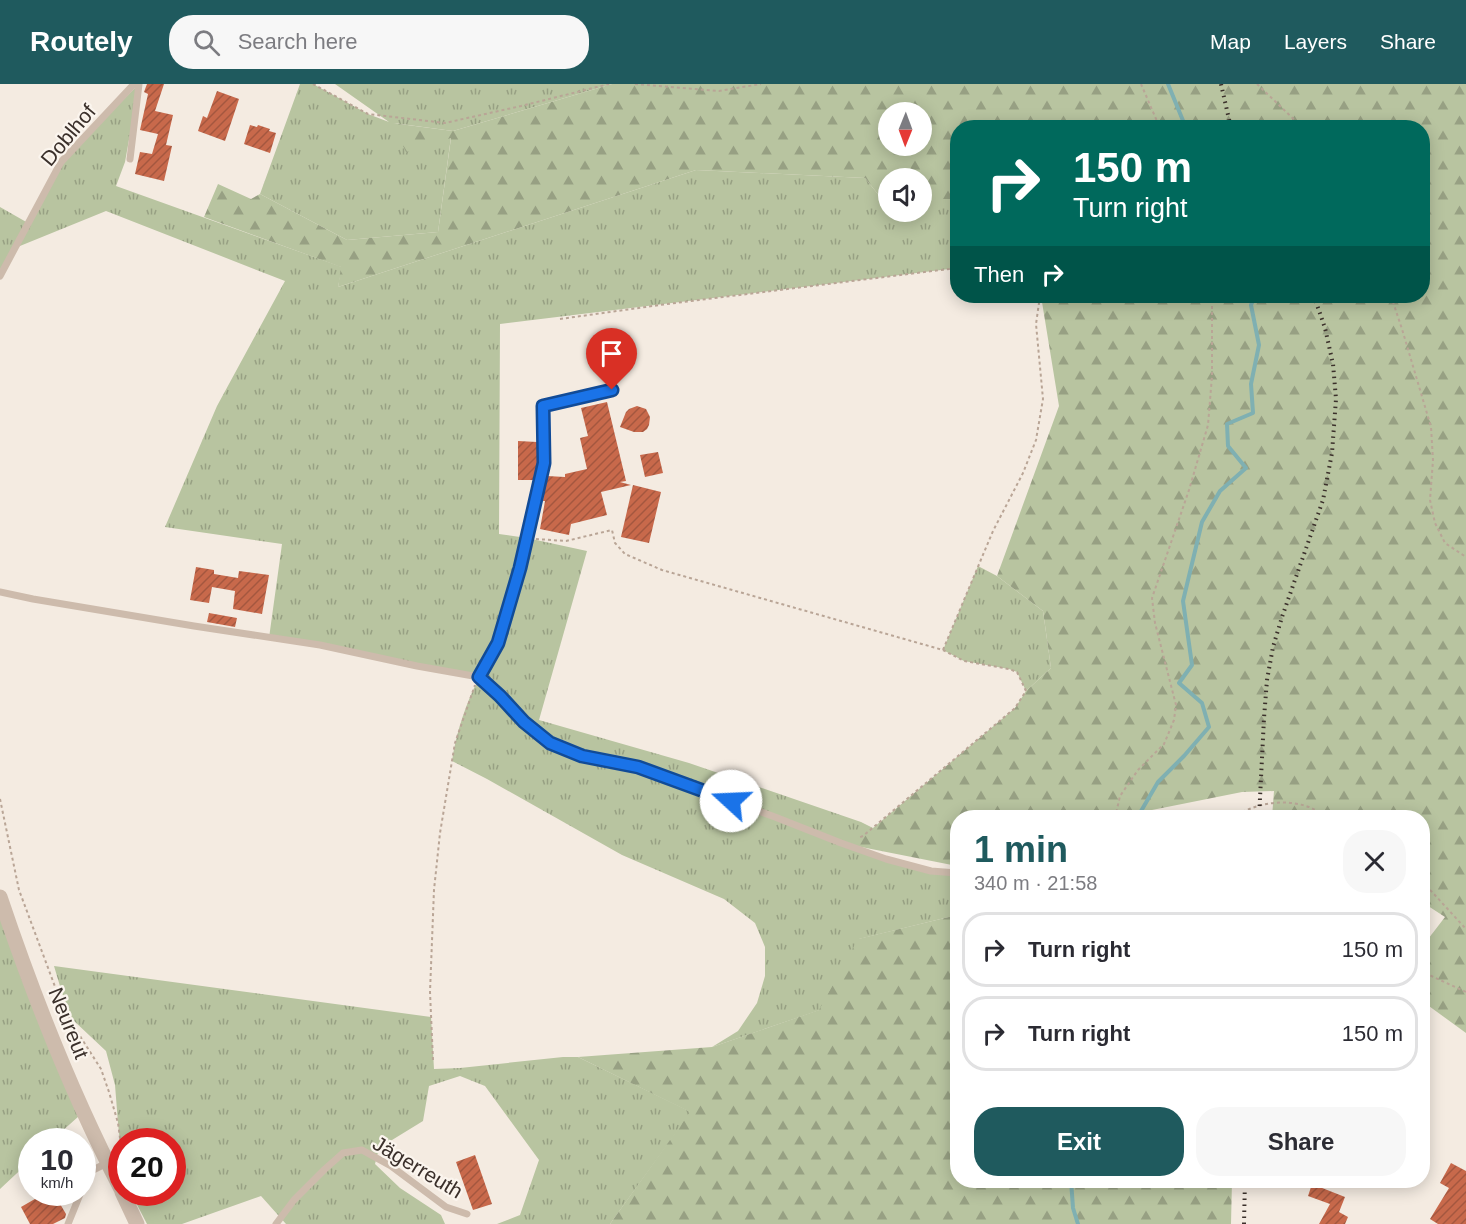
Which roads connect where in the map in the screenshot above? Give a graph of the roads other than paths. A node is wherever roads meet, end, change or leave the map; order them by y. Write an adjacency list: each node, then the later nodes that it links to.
1 (134, 84): 4 (lane, Doblhof)
2 (139, 84): 3 (lane)
3 (130, 159)
4 (0, 276)
5 (612, 390): 7 (lane)
6 (0, 592): 7 (lane)
7 (479, 677): 8 (lane)
8 (950, 872)
9 (0, 897): 10 (street, Neureut)
10 (107, 1163): 11 (lane)
11 (96, 1168)
12 (76, 1206): 15 (lane)
13 (129, 1206): 16 (street, Neureut)
14 (467, 1214): 17 (lane, Jägerreuth)
15 (68, 1224)
16 (137, 1224)
17 (276, 1224)

